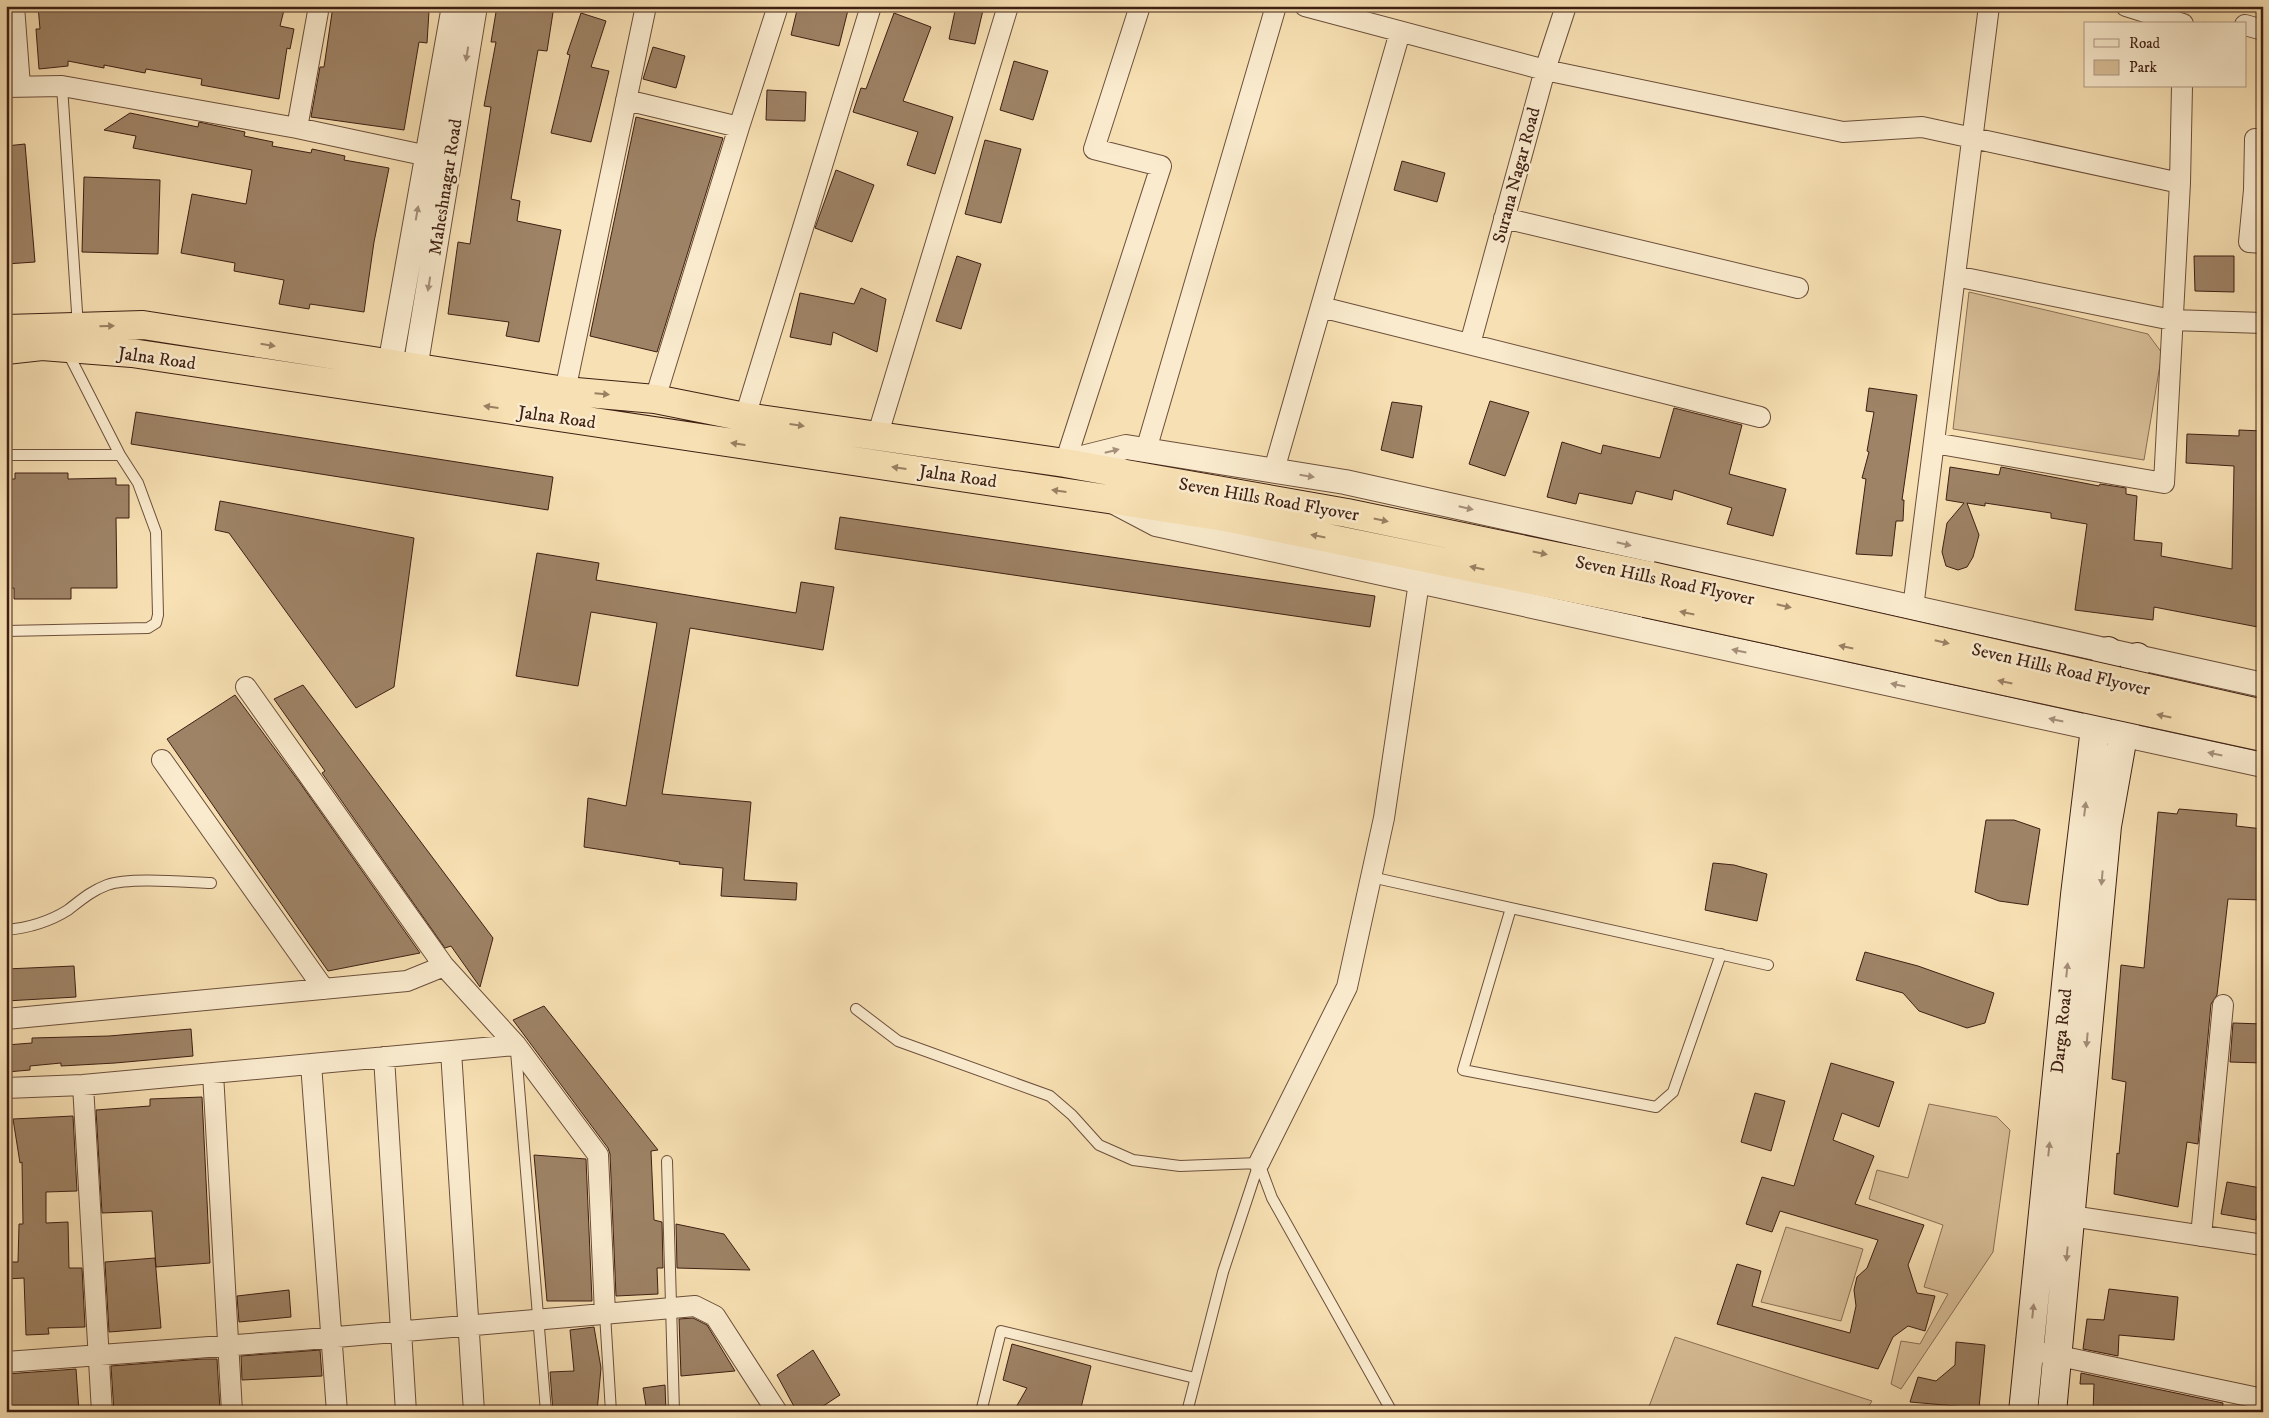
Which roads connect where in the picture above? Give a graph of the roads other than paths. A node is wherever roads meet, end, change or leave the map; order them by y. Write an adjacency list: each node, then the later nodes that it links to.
1 (14, 6): 20 (street)
2 (319, 6): 25 (street)
3 (454, 6): 28 (street, Maheshnagar Road)
4 (475, 6): 28 (street, Maheshnagar Road, one-way to 28)
5 (646, 6): 23 (street)
6 (778, 6): 24 (street)
7 (871, 6): 45 (street)
8 (1008, 6): 47 (street)
9 (1140, 6): 52 (street)
10 (1276, 6): 49 (street)
11 (1305, 6): 18 (street)
12 (1566, 6): 19 (street, Surana Nagar Road)
13 (1989, 6): 26 (street)
14 (2126, 6): 15 (street)
15 (2177, 22)
16 (2246, 26): 17 (street)
17 (2263, 30)
18 (1400, 32): 19 (street); 35 (street)
19 (1545, 70): 26 (street); 31 (street, Surana Nagar Road)
20 (13, 86): 21 (street)
21 (62, 86): 25 (street); 39 (lane)
22 (2182, 88): 29 (street)
23 (626, 100): 24 (street); 43 (street)
24 (739, 127): 44 (street)
25 (297, 128): 28 (street)
26 (1972, 138): 29 (street); 33 (street)
27 (2263, 140): 30 (street)
28 (438, 158): 42 (street, Maheshnagar Road)
29 (2180, 183): 36 (street)
30 (2258, 190): 32 (street)
31 (1504, 218): 34 (street); 40 (street, Surana Nagar Road)
32 (2263, 243)
33 (1955, 276): 36 (street); 48 (street)
34 (1798, 288)
35 (1321, 307): 40 (street); 53 (street)
36 (2172, 320): 37 (street); 48 (street)
37 (2263, 323)
38 (6, 329): 39 (highway, Jalna Road)
39 (72, 338): 41 (highway, Jalna Road); 42 (highway, Jalna Road, one-way to 42); 51 (lane); 54 (highway, Jalna Road, one-way to 39)
40 (1470, 344): 46 (street)
41 (6, 350)
42 (402, 367): 43 (highway, Jalna Road)
43 (565, 391): 44 (highway, Jalna Road, one-way to 44)
44 (655, 399): 45 (highway, Jalna Road)
45 (745, 417): 47 (highway, Jalna Road, one-way to 47)
46 (1760, 417)
47 (877, 437): 52 (highway, Jalna Road)
48 (1934, 443): 56 (street)
49 (1146, 450): 52 (street, one-way to 49); 53 (street)
50 (6, 455): 51 (lane)
51 (120, 455): 57 (lane)
52 (1064, 463): 62 (highway, Seven Hills Road Flyover, one-way to 62, bridge)
53 (1274, 470): 56 (street, one-way to 56)
54 (1108, 499): 55 (street); 65 (highway, Seven Hills Road Flyover, one-way to 54, bridge)
55 (1419, 582): 63 (street, one-way to 55); 68 (street)
56 (1913, 608): 58 (street)
57 (6, 631)
58 (2108, 651): 59 (street); 63 (main road, Darga Road)
59 (2137, 657): 60 (street); 64 (main road, Darga Road)
60 (2263, 685)
61 (246, 687): 74 (street)
62 (2263, 714)
63 (2095, 728): 64 (street); 98 (main road, Darga Road, one-way to 63)
64 (2123, 734): 67 (street, one-way to 64); 88 (main road, Darga Road, one-way to 88)
65 (2263, 738)
66 (162, 760): 75 (street)
67 (2263, 765)
68 (1371, 877): 70 (lane); 87 (street)
69 (211, 883): 71 (lane)
70 (1511, 908): 72 (lane); 72 (lane)
71 (6, 930)
72 (1721, 954): 73 (lane)
73 (1768, 964)
74 (444, 966): 75 (street); 79 (street)
75 (324, 989): 78 (street)
76 (2224, 1005): 89 (street)
77 (856, 1010): 87 (lane)
78 (6, 1019)
79 (516, 1045): 80 (street); 92 (street); 93 (lane)
80 (451, 1051): 81 (street); 94 (street)
81 (384, 1057): 82 (street); 95 (street)
82 (311, 1064): 83 (street); 96 (street)
83 (213, 1073): 84 (street); 97 (street)
84 (83, 1085): 85 (street); 99 (street)
85 (6, 1088)
86 (667, 1161): 91 (lane)
87 (1259, 1163): 102 (lane); 116 (lane)
88 (2071, 1216): 89 (street); 100 (main road, Darga Road, one-way to 100)
89 (2201, 1236): 90 (street)
90 (2263, 1245)
91 (672, 1308): 92 (street); 112 (lane); 113 (street)
92 (605, 1314): 93 (street); 111 (lane)
93 (539, 1319): 94 (street); 110 (lane)
94 (470, 1326): 95 (street); 109 (street)
95 (400, 1332): 96 (street); 108 (street)
96 (331, 1337): 97 (street); 107 (street)
97 (229, 1345): 99 (street); 106 (street)
98 (2029, 1349): 100 (street); 117 (main road, Darga Road)
99 (98, 1355): 101 (street); 105 (street)
100 (2058, 1356): 104 (street); 118 (main road, Darga Road)
101 (6, 1362)
102 (1195, 1378): 114 (lane); 115 (lane)
103 (2263, 1399): 104 (street)
104 (2236, 1403)
105 (102, 1412)
106 (232, 1412)
107 (337, 1412)
108 (406, 1412)
109 (474, 1412)
110 (546, 1412)
111 (611, 1412)
112 (674, 1412)
113 (777, 1412)
114 (981, 1412)
115 (1187, 1412)
116 (1392, 1412)
117 (2022, 1412)
118 (2052, 1412)

